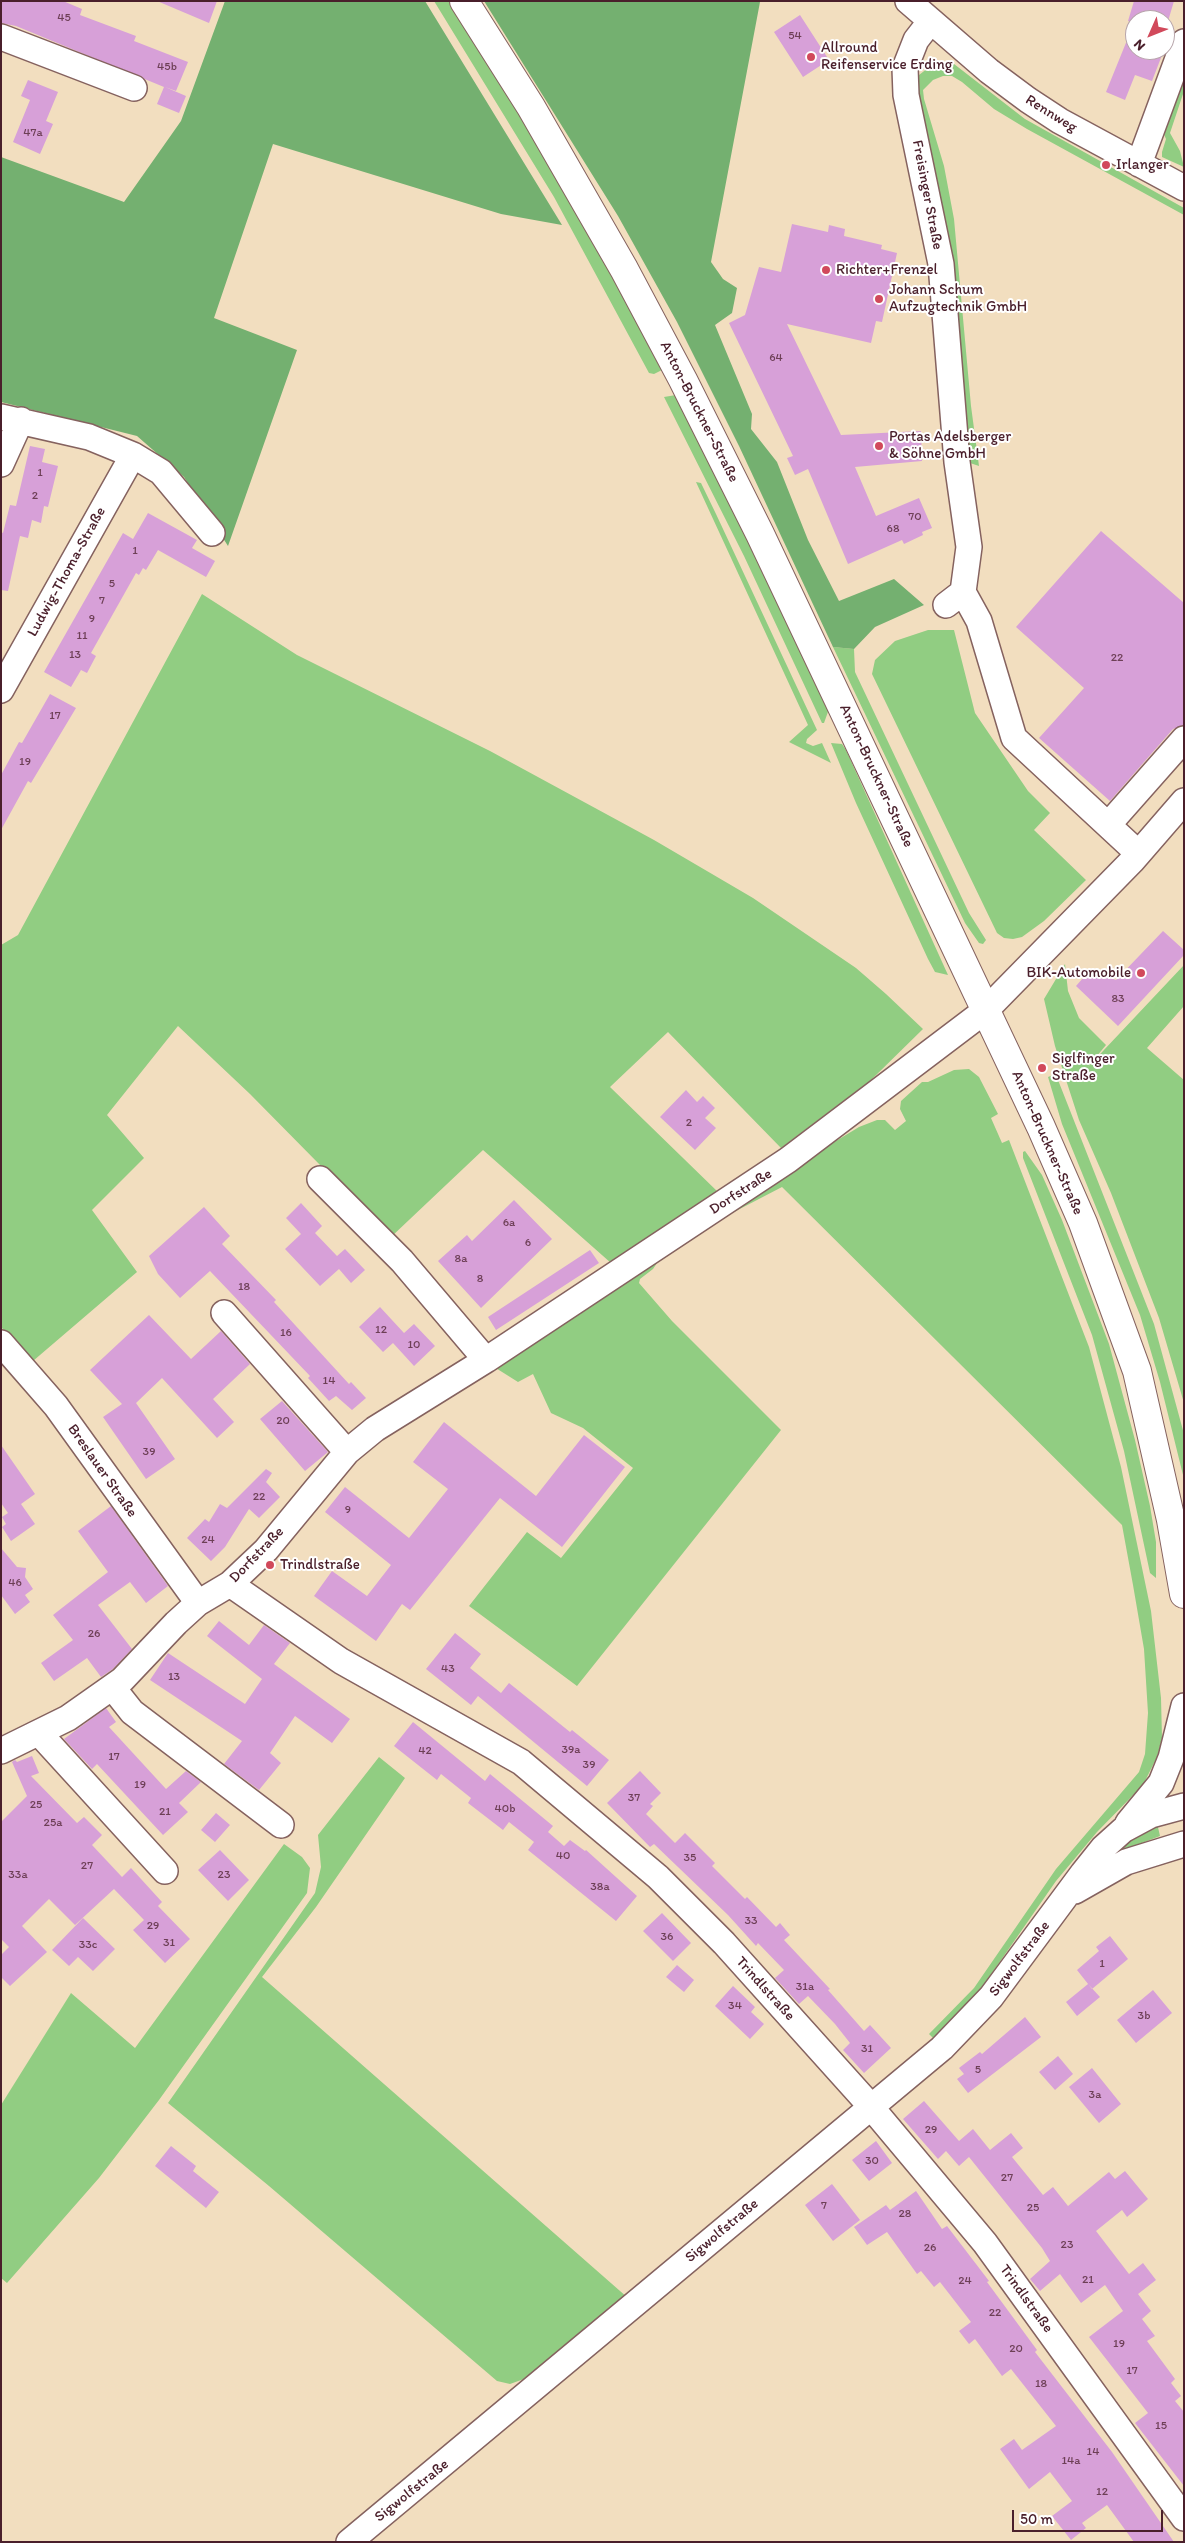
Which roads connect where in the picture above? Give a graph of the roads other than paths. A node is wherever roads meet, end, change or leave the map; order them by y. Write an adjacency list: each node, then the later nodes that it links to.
1 (464, 1): 18 (main road, Anton-Bruckner-Straße)
2 (908, 1): 3 (street)
3 (930, 22): 7 (street, Rennweg); 16 (street, Freisinger Straße)
4 (1, 37): 6 (street)
5 (1184, 42): 7 (street)
6 (134, 88)
7 (1139, 164): 8 (street, Rennweg)
8 (1184, 188)
9 (11, 419): 10 (street); 11 (street)
10 (133, 454): 12 (street); 13 (street, Ludwig-Thoma-Straße)
11 (1, 464)
12 (212, 533)
13 (1, 690)
14 (1184, 738): 16 (street)
15 (1184, 801): 17 (street)
16 (1108, 825): 17 (street)
17 (1138, 853): 18 (street)
18 (986, 1010): 22 (street, Dorfstraße); 25 (main road, Anton-Bruckner-Straße)
19 (320, 1179): 22 (street)
20 (224, 1312): 23 (street)
21 (1, 1343): 26 (street, Breslauer Straße)
22 (486, 1360): 23 (street, Dorfstraße)
23 (347, 1452): 24 (street, Dorfstraße)
24 (230, 1584): 26 (street, Dorfstraße); 37 (street, Trindlstraße)
25 (1184, 1594)
26 (198, 1603): 27 (street, Dorfstraße)
27 (113, 1688): 29 (street, Dorfstraße); 32 (street)
28 (1184, 1706): 33 (street)
29 (39, 1733): 30 (street, Dorfstraße); 35 (street)
30 (1, 1751)
31 (1184, 1806): 33 (street, Sigwolfstraße)
32 (281, 1825)
33 (1123, 1830): 36 (street, Sigwolfstraße)
34 (1184, 1844): 36 (street, Sigwolfstraße)
35 (165, 1871)
36 (1068, 1895): 37 (street, Sigwolfstraße)
37 (872, 2107): 38 (street, Trindlstraße); 39 (street, Sigwolfstraße)
38 (1184, 2518)
39 (349, 2542)

